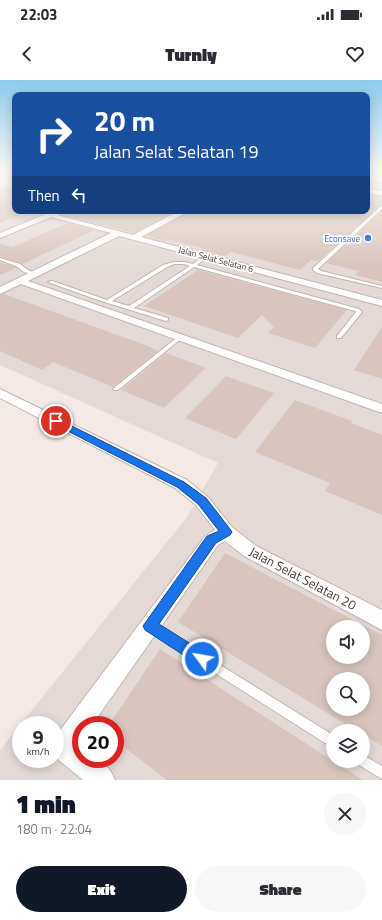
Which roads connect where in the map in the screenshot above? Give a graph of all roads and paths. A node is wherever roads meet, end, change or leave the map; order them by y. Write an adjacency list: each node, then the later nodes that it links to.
1 (382, 207): 13 (lane)
2 (179, 214): 6 (street)
3 (60, 215): 4 (street, Jalan Selat Selatan 6); 5 (street, Jalan Selat Selatan 6)
4 (118, 233): 6 (street, Jalan Selat Selatan 6); 10 (street)
5 (0, 236)
6 (134, 237): 7 (street, Jalan Selat Selatan 6)
7 (206, 257): 9 (lane); 16 (street, Jalan Selat Selatan 6)
8 (0, 260): 10 (lane)
9 (194, 265): 15 (lane); 17 (lane); 20 (lane)
10 (35, 274): 11 (street)
11 (20, 281): 14 (street); 19 (street)
12 (50, 282): 15 (lane)
13 (382, 288)
14 (0, 291)
15 (108, 301): 17 (lane)
16 (382, 302)
17 (131, 308): 18 (lane)
18 (166, 319)
19 (180, 337): 21 (lane); 23 (street)
20 (339, 337)
21 (116, 389)
22 (0, 393): 24 (street, Jalan Selat Selatan 20)
23 (382, 409)
24 (226, 532): 25 (street, Jalan Selat Selatan 20); 26 (street)
25 (382, 620)
26 (150, 626): 27 (lane); 30 (street)
27 (326, 738)
28 (370, 766): 29 (lane)
29 (382, 773)
30 (103, 780)

